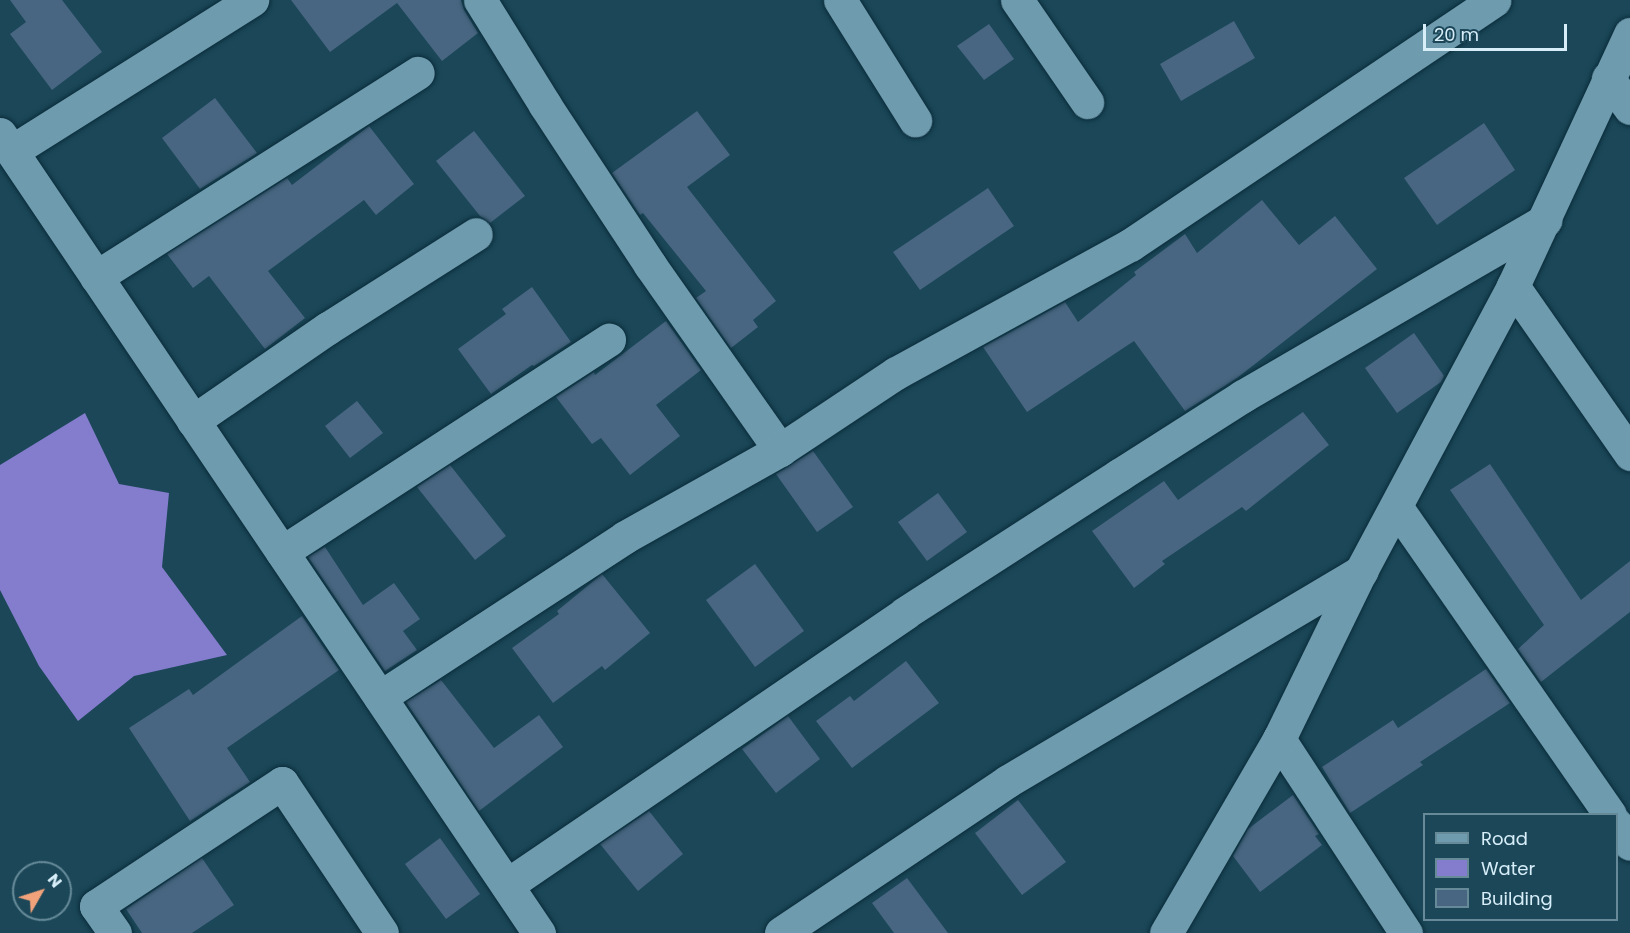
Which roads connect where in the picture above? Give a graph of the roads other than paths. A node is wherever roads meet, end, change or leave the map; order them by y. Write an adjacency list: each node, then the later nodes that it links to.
1 (252, 0): 12 (street)
2 (480, 0): 19 (street)
3 (840, 0): 11 (street)
4 (1017, 0): 9 (street)
5 (1494, 0): 19 (street)
6 (1630, 34): 8 (street)
7 (418, 73): 15 (street)
8 (1608, 78): 10 (street); 13 (street)
9 (1087, 102)
10 (1630, 108)
11 (915, 120)
12 (6, 143): 15 (street)
13 (1546, 220): 16 (street); 29 (street)
14 (476, 234): 18 (street)
15 (96, 277): 18 (street)
16 (1513, 286): 20 (street); 21 (street)
17 (609, 340): 22 (street)
18 (193, 421): 22 (street)
19 (780, 450): 24 (street)
20 (1630, 454)
21 (1397, 508): 23 (street); 26 (street)
22 (282, 552): 24 (street)
23 (1361, 572): 25 (street); 33 (street)
24 (380, 698): 29 (street)
25 (1280, 739): 34 (street); 35 (street)
26 (1609, 813)
27 (1618, 826): 28 (street)
28 (1630, 844)
29 (507, 885): 32 (street)
30 (115, 933): 31 (street)
31 (382, 933)
32 (539, 933)
33 (781, 933)
34 (1166, 933)
35 (1406, 933)

